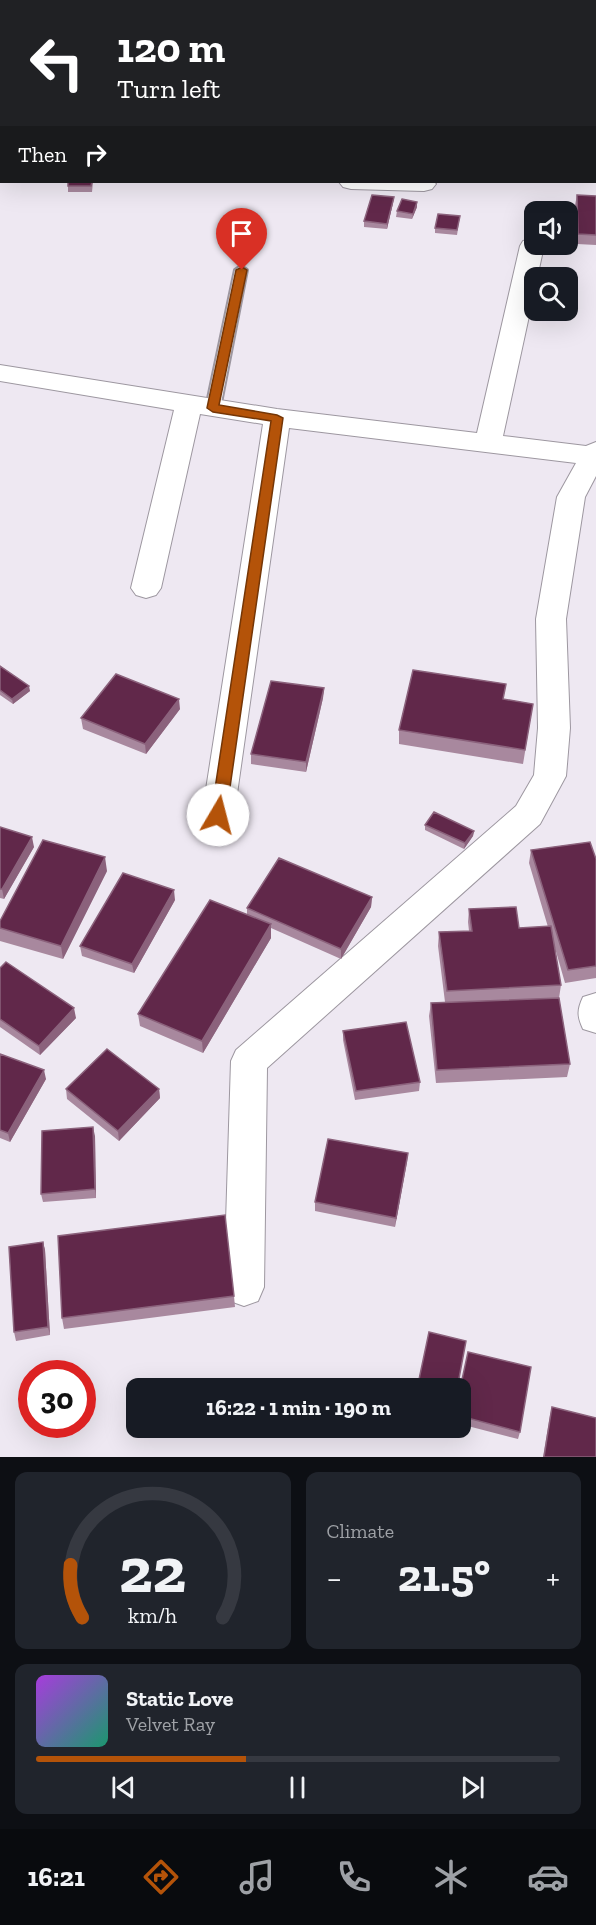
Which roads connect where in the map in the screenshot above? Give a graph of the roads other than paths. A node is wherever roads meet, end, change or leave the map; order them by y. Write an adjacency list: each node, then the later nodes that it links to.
1 (388, 183): 2 (street)
2 (424, 184)
3 (530, 255): 8 (street)
4 (242, 270): 6 (lane)
5 (0, 373): 6 (street)
6 (201, 406): 7 (street); 10 (street)
7 (277, 418): 8 (street); 11 (street)
8 (488, 444): 9 (street)
9 (595, 455): 14 (street)
10 (146, 588)
11 (218, 815)
12 (596, 1008): 13 (street)
13 (596, 1018)
14 (243, 1287)

